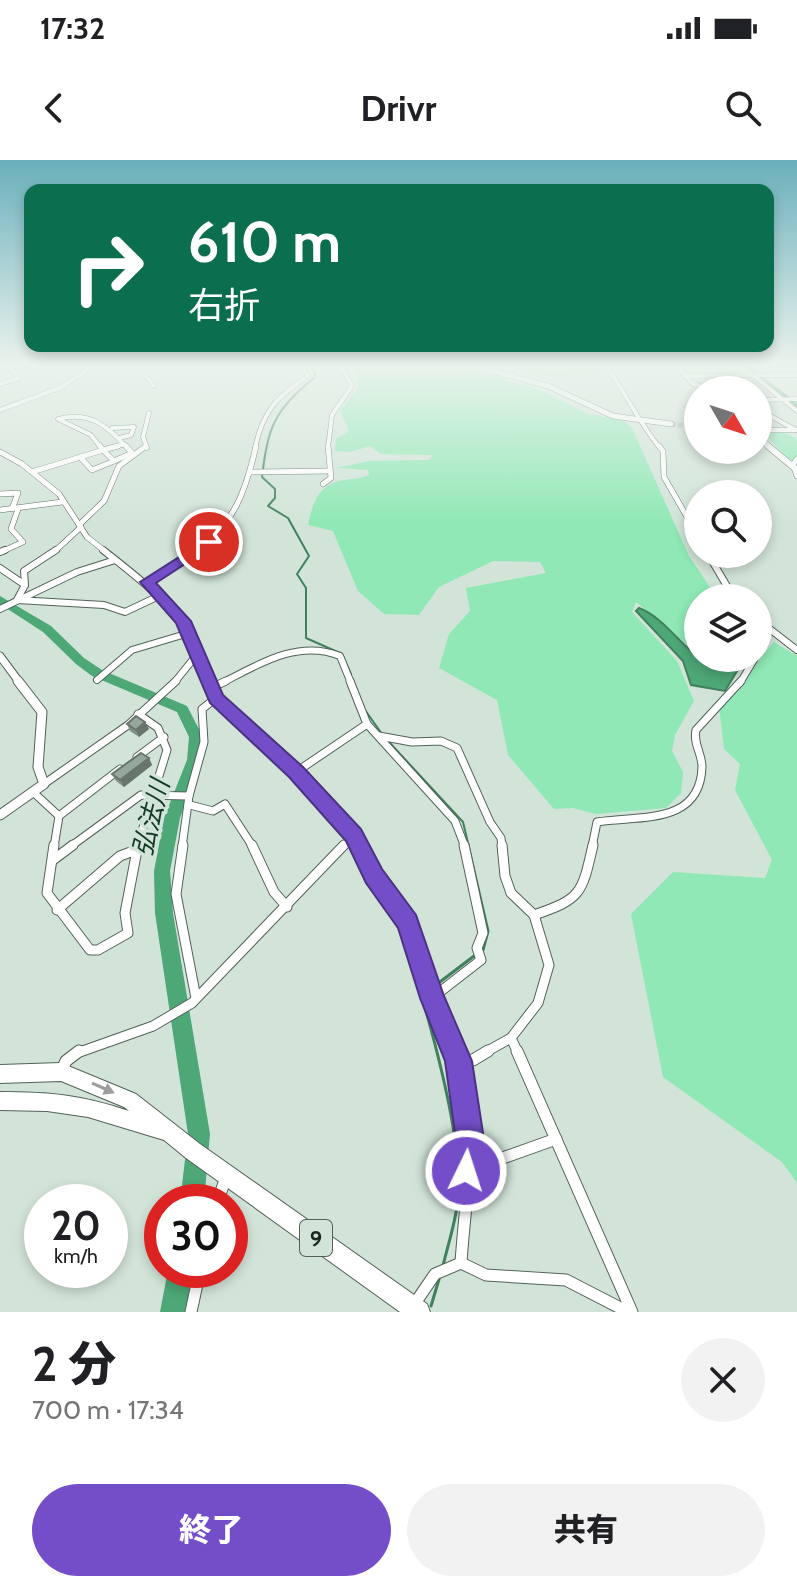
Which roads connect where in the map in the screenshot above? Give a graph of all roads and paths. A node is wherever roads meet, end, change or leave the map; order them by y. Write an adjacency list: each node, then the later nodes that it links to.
1 (62, 418): 18 (street)
2 (88, 418): 10 (street)
3 (148, 418): 35 (street)
4 (263, 418): 26 (street)
5 (332, 418): 23 (street)
6 (624, 418): 8 (street)
7 (774, 418): 13 (street)
8 (637, 420): 9 (street); 32 (street)
9 (671, 424)
10 (112, 428): 15 (street); 15 (street)
11 (772, 430): 12 (street)
12 (787, 430): 13 (street); 14 (street)
13 (796, 430)
14 (797, 437)
15 (119, 438): 16 (street)
16 (124, 444): 18 (street); 22 (street)
17 (772, 447): 24 (street)
18 (103, 450): 20 (street); 22 (street)
19 (0, 452): 25 (street)
20 (80, 457): 22 (street); 25 (street)
21 (797, 459): 24 (street)
22 (114, 461)
23 (330, 471): 26 (street); 27 (street)
24 (796, 471)
25 (32, 472): 29 (street)
26 (251, 472): 39 (street)
27 (323, 484)
28 (0, 494): 30 (street)
29 (62, 502): 30 (street); 35 (street)
30 (15, 509): 31 (street); 33 (street)
31 (0, 510)
32 (684, 512)
33 (13, 524): 34 (street); 36 (street)
34 (0, 526)
35 (81, 526): 37 (street); 40 (street)
36 (0, 552)
37 (115, 560): 39 (street); 42 (street)
38 (0, 568): 40 (street)
39 (147, 582): 41 (street)
40 (25, 585): 42 (street)
41 (161, 595): 42 (street); 45 (street)
42 (15, 601): 43 (street)
43 (2, 608)
44 (772, 631): 46 (street)
45 (189, 633): 47 (street); 50 (street)
46 (797, 650)
47 (199, 652): 51 (street); 53 (street)
48 (0, 656): 58 (street)
49 (746, 672): 69 (street)
50 (97, 680)
51 (211, 688): 52 (street); 54 (street)
52 (216, 698): 57 (street); 61 (street)
53 (138, 714): 56 (street); 58 (street)
54 (367, 724): 55 (street); 57 (street)
55 (377, 735): 69 (street); 71 (street)
56 (164, 737): 60 (street); 63 (street)
57 (296, 772): 64 (street)
58 (44, 784): 59 (street)
59 (33, 792): 62 (street); 63 (street)
60 (154, 796): 61 (street); 65 (street); 66 (street)
61 (190, 800): 67 (street); 70 (street)
62 (0, 815)
63 (59, 816): 66 (street)
64 (354, 835): 67 (street); 71 (street)
65 (136, 850): 68 (street); 68 (street)
66 (53, 860): 68 (street)
67 (287, 907): 70 (street)
68 (57, 910)
69 (534, 915): 72 (street)
70 (196, 998): 74 (street)
71 (432, 998): 73 (street)
72 (511, 1038): 73 (street); 78 (street)
73 (459, 1061): 80 (street)
74 (61, 1072): 75 (highway, 9); 77 (highway, 9, one-way to 77)
75 (0, 1074)
76 (0, 1101): 77 (highway, 9)
77 (167, 1131): 79 (highway, 9)
78 (556, 1139): 80 (street); 86 (street)
79 (221, 1169): 81 (street); 84 (highway, 9)
80 (466, 1171): 82 (street)
81 (221, 1184)
82 (461, 1263): 84 (street); 86 (street)
83 (196, 1288): 85 (street)
84 (413, 1310)
85 (191, 1312)
86 (630, 1312)

